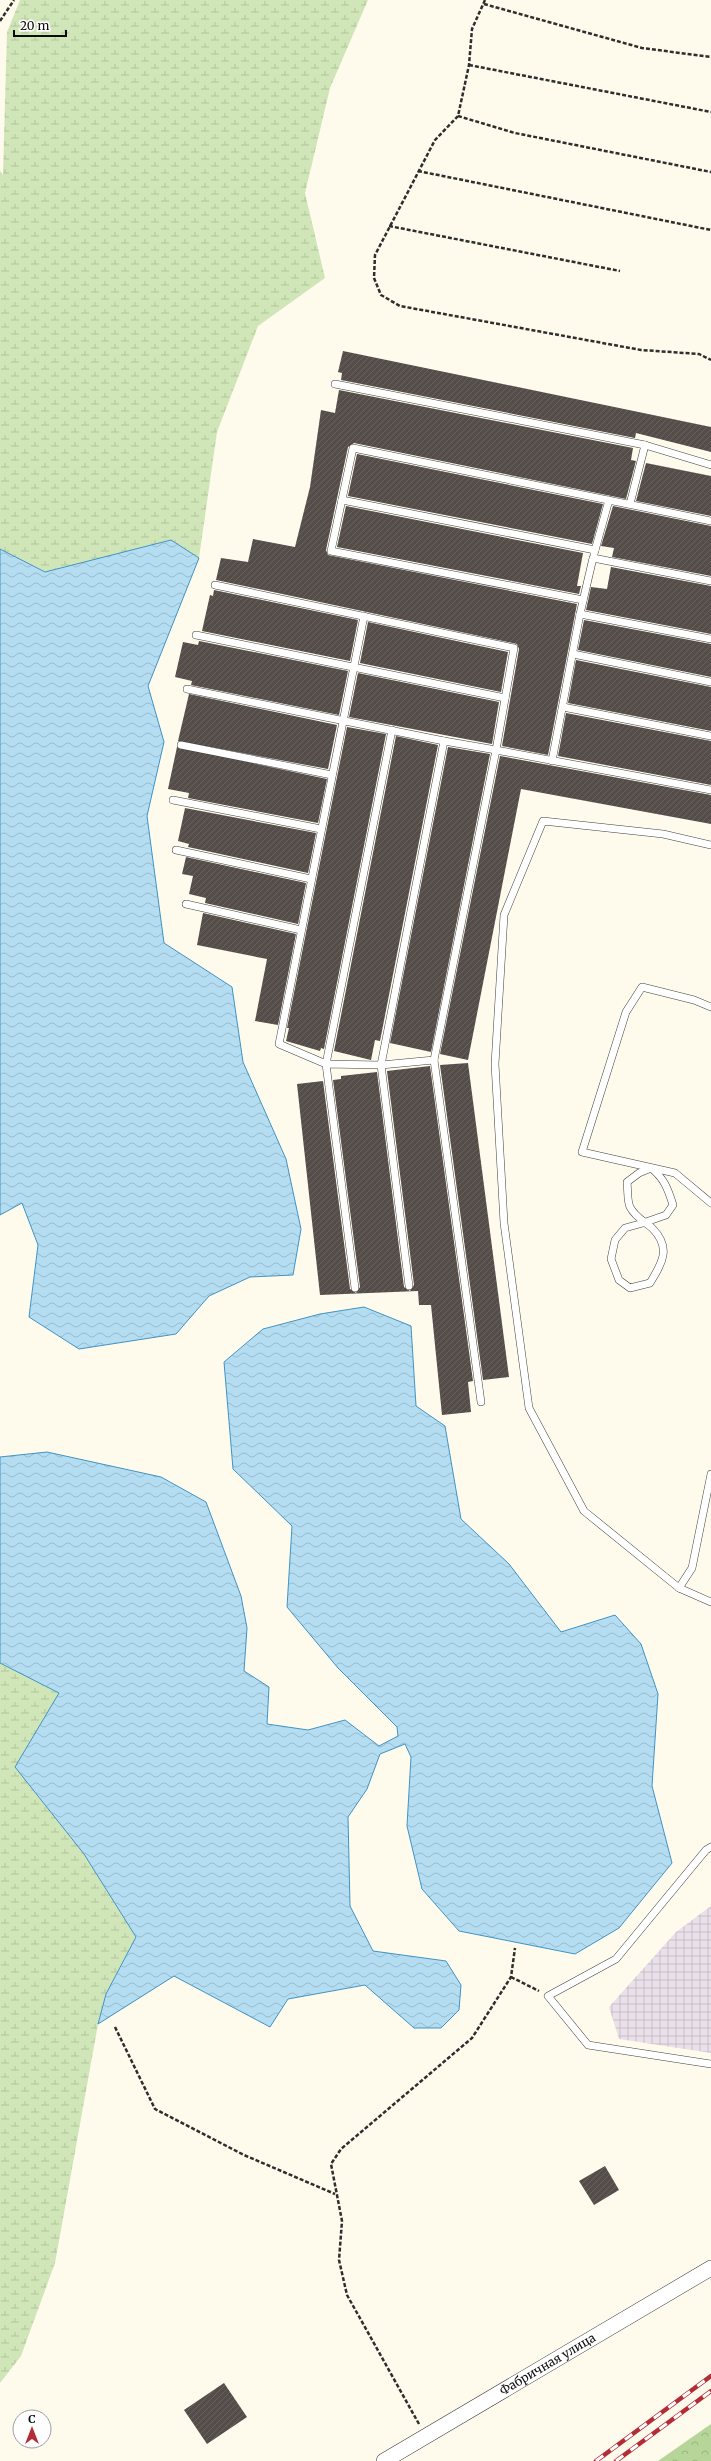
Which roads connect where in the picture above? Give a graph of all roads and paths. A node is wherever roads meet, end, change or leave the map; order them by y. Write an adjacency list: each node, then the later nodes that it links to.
1 (14, 0): 4 (path)
2 (485, 0): 3 (path)
3 (484, 4): 5 (path); 6 (path)
4 (0, 21)
5 (711, 57)
6 (469, 65): 7 (path); 8 (path)
7 (711, 112)
8 (458, 116): 9 (path); 10 (path)
9 (418, 171): 11 (path); 12 (path)
10 (711, 172)
11 (389, 226): 13 (path); 14 (path)
12 (711, 230)
13 (620, 271)
14 (711, 360)
15 (335, 384): 16 (lane)
16 (645, 445): 17 (lane); 20 (lane)
17 (711, 465)
18 (342, 500): 19 (lane); 22 (lane); 26 (lane)
19 (609, 500): 20 (lane); 22 (lane)
20 (630, 504): 21 (lane)
21 (711, 521)
22 (595, 550): 23 (lane)
23 (592, 558): 24 (lane); 26 (lane)
24 (711, 581)
25 (215, 585): 28 (lane)
26 (583, 600): 27 (lane)
27 (580, 614): 30 (lane); 31 (lane)
28 (364, 616): 32 (lane); 35 (lane)
29 (196, 635): 32 (lane)
30 (711, 639)
31 (573, 654): 33 (lane); 36 (lane)
32 (354, 667): 35 (lane); 37 (lane)
33 (711, 682)
34 (187, 689): 37 (lane)
35 (505, 698): 42 (lane)
36 (563, 707): 39 (lane); 43 (lane)
37 (343, 721): 38 (lane); 44 (lane)
38 (392, 730): 40 (lane); 55 (lane)
39 (711, 736)
40 (444, 741): 42 (lane); 56 (lane)
41 (181, 745): 44 (lane)
42 (496, 750): 43 (lane); 54 (lane)
43 (552, 761): 45 (lane)
44 (332, 775): 47 (lane)
45 (711, 790)
46 (173, 800): 47 (lane)
47 (321, 829): 50 (lane)
48 (711, 845): 64 (lane)
49 (176, 850): 50 (lane)
50 (311, 879): 52 (lane)
51 (186, 904): 52 (lane)
52 (301, 930): 55 (lane)
53 (711, 1007): 57 (lane)
54 (434, 1060): 56 (lane); 62 (lane)
55 (326, 1064): 56 (lane); 61 (lane)
56 (381, 1065): 60 (lane)
57 (651, 1168): 58 (lane); 59 (lane); 59 (lane)
58 (711, 1203)
59 (643, 1223): 59 (lane)
60 (409, 1286)
61 (355, 1288)
62 (481, 1402)
63 (711, 1474): 64 (lane)
64 (679, 1588): 65 (lane)
65 (711, 1602)
66 (711, 1847): 69 (lane)
67 (514, 1948): 68 (path)
68 (511, 1977): 69 (path); 72 (path)
69 (548, 1996): 71 (lane)
70 (114, 2026): 72 (path)
71 (711, 2064)
72 (336, 2194): 74 (path)
73 (711, 2268): 74 (street, Фабричная улица)
74 (426, 2436): 75 (street, Фабричная улица)
75 (384, 2461)

